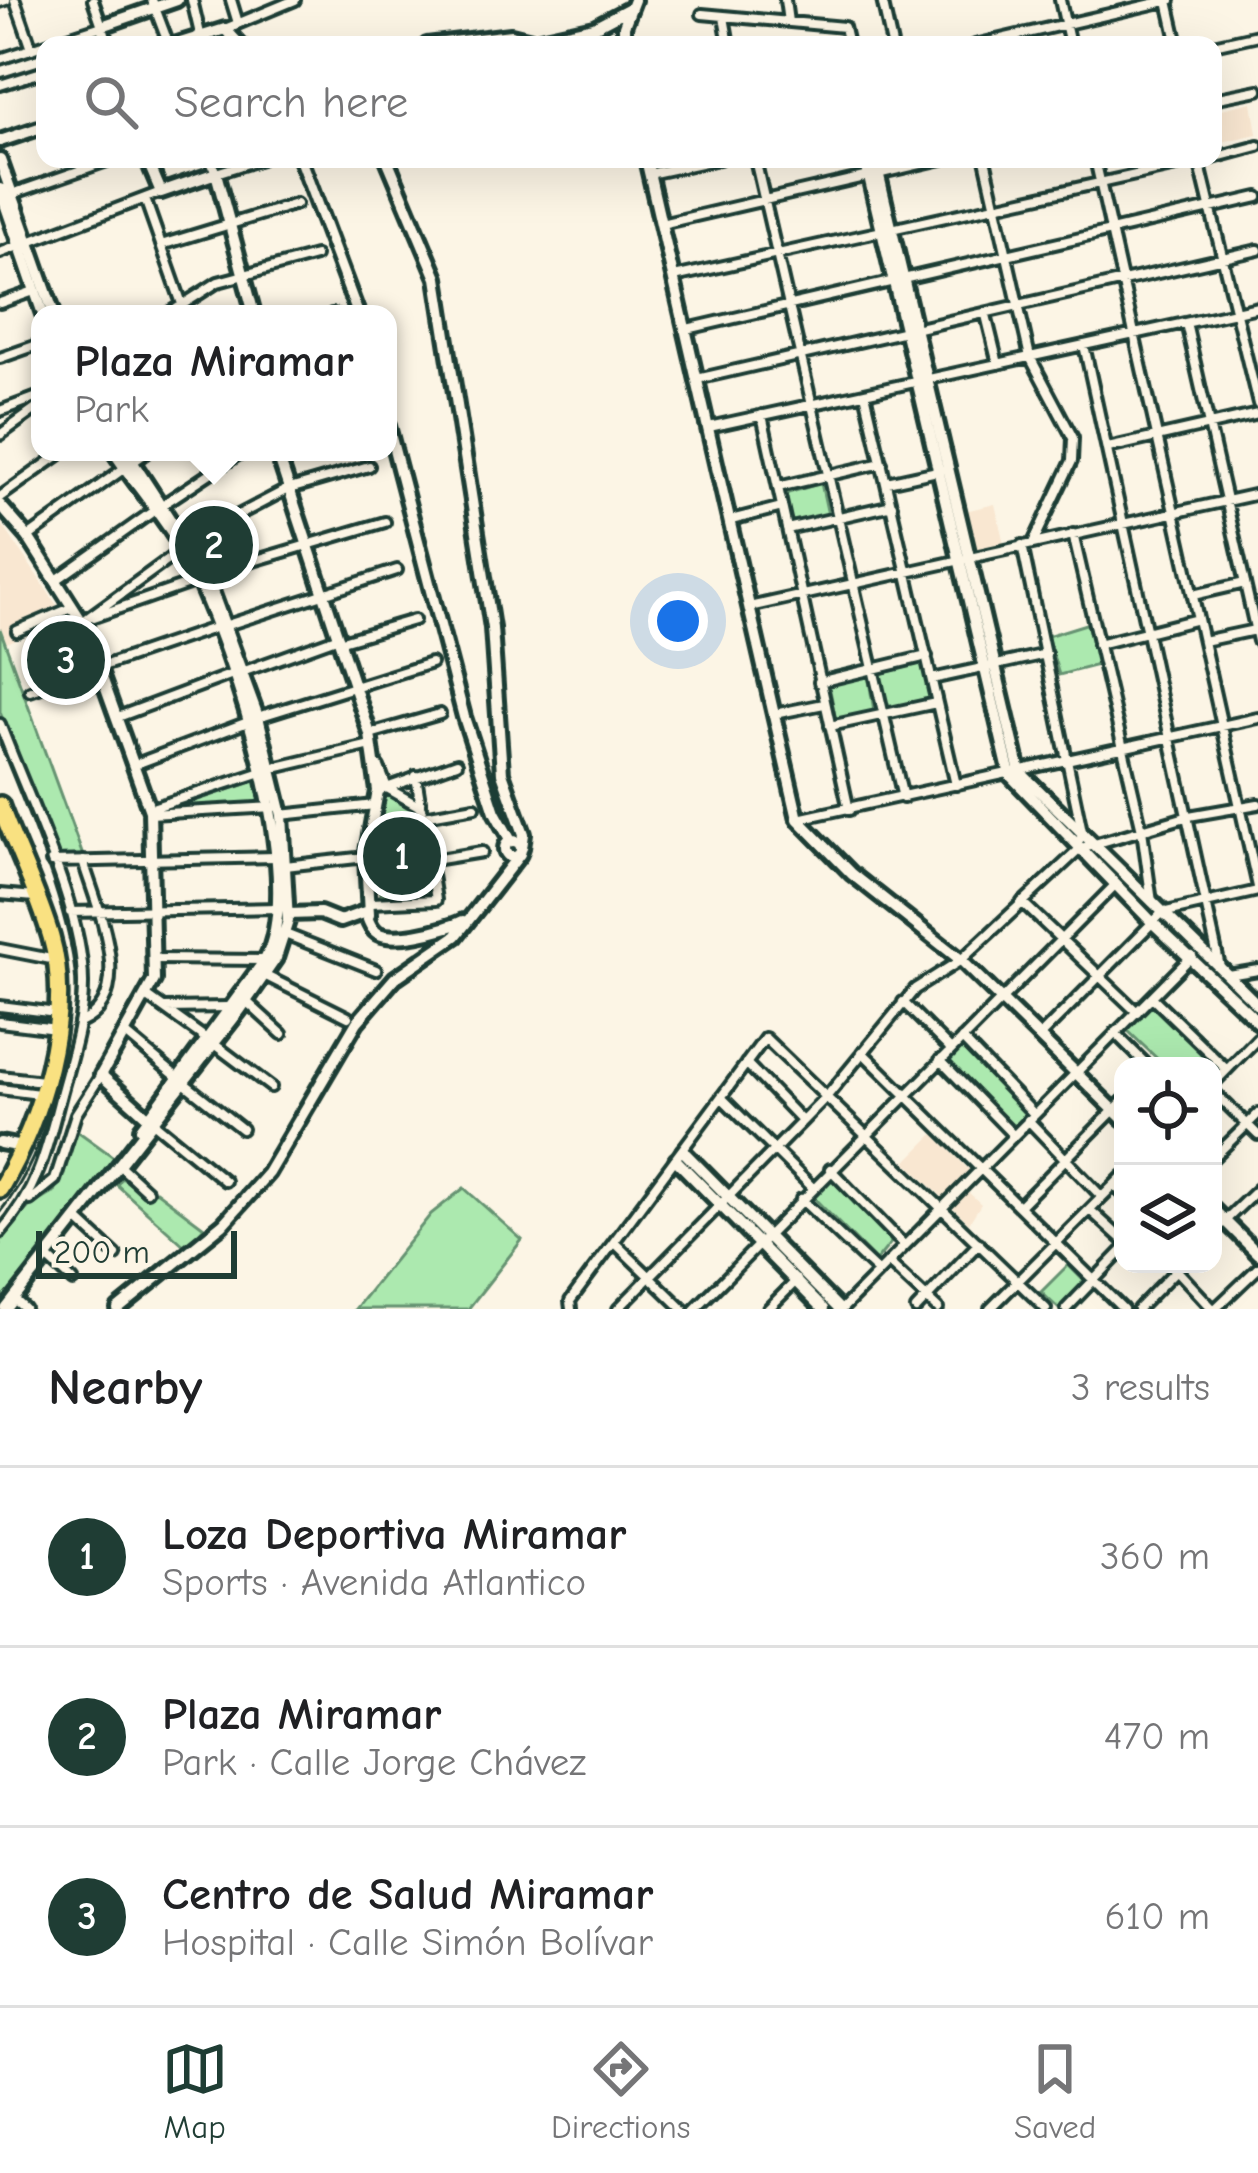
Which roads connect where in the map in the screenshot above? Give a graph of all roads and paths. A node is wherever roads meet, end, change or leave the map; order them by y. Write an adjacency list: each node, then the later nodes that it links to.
1 (15, 0): 38 (street)
2 (93, 0): 19 (street)
3 (176, 0): 12 (main road)
4 (192, 0): 21 (street)
5 (231, 0): 17 (street)
6 (295, 0): 11 (street)
7 (785, 0): 16 (street)
8 (882, 0): 32 (street)
9 (1060, 0): 18 (street)
10 (1169, 0): 18 (street); 35 (street)
11 (281, 3): 17 (street)
12 (153, 4): 19 (main road); 25 (street)
13 (632, 4): 28 (main road); 29 (main road)
14 (702, 14): 15 (street)
15 (724, 16): 16 (street); 30 (street)
16 (788, 22): 31 (street)
17 (238, 23): 20 (street)
18 (1066, 24): 33 (street); 34 (street)
19 (102, 26): 23 (street); 24 (main road)
20 (225, 29): 21 (main road); 27 (main road)
21 (200, 34): 26 (main road)
22 (1258, 35): 36 (street)
23 (72, 36)
24 (105, 36)
25 (167, 36)
26 (195, 36)
27 (232, 36)
28 (551, 36)
29 (626, 36)
30 (727, 36)
31 (846, 36)
32 (890, 36)
33 (1014, 36)
34 (1068, 36)
35 (1176, 36)
36 (1222, 43)
37 (36, 48): 38 (street)
38 (32, 49): 39 (street)
39 (0, 59)
40 (36, 74): 41 (street)
41 (0, 85)
42 (1258, 90): 43 (street)
43 (1222, 97)
44 (36, 129): 45 (main road)
45 (0, 141)
46 (1258, 146): 47 (street)
47 (1222, 155)
48 (0, 160): 70 (main road)
49 (85, 168): 70 (street)
50 (150, 168): 69 (main road)
51 (214, 168): 65 (street)
52 (232, 168): 65 (street)
53 (304, 168): 99 (main road)
54 (391, 168): 233 (main road)
55 (648, 168): 66 (main road)
56 (677, 168): 66 (street)
57 (757, 168): 73 (street)
58 (870, 168): 67 (main road)
59 (874, 168): 67 (main road)
60 (901, 168): 67 (street)
61 (987, 168): 75 (street)
62 (1097, 168): 68 (street)
63 (1164, 168): 68 (street)
64 (1207, 168): 76 (street)
65 (216, 173): 69 (main road); 77 (main road)
66 (649, 174): 78 (main road)
67 (874, 174): 73 (street); 79 (main road)
68 (1099, 182): 75 (street); 80 (street)
69 (161, 193): 72 (street)
70 (4, 194): 81 (main road)
71 (1258, 197): 76 (street)
72 (145, 199): 81 (street); 82 (street)
73 (764, 200): 78 (street); 84 (street)
74 (296, 204): 77 (street)
75 (995, 204): 79 (street); 86 (street)
76 (1211, 207): 80 (street); 88 (street)
77 (231, 223): 82 (street); 89 (main road)
78 (661, 224): 90 (main road)
79 (887, 230): 84 (street); 91 (main road)
80 (1110, 232): 86 (street); 92 (street)
81 (24, 244): 85 (street); 93 (main road); 97 (main road)
82 (161, 245): 95 (street)
83 (1258, 250): 88 (street)
84 (776, 252): 90 (street); 100 (street)
85 (0, 253)
86 (1005, 254): 91 (street); 101 (street)
87 (315, 256): 89 (street)
88 (1223, 259): 92 (street); 103 (street)
89 (246, 272): 95 (street); 98 (main road)
90 (674, 277): 106 (main road)
91 (898, 279): 100 (street); 107 (main road)
92 (1122, 283): 101 (street); 108 (street)
93 (34, 291): 94 (street); 96 (main road)
94 (0, 303)
95 (182, 304)
96 (39, 305)
97 (50, 305)
98 (252, 305)
99 (355, 305)
100 (788, 306): 106 (street); 111 (street)
101 (1018, 306): 104 (street); 112 (street)
102 (1258, 307): 103 (street)
103 (1236, 311): 105 (street); 114 (street)
104 (986, 315): 107 (street); 115 (street)
105 (1186, 323): 108 (street); 126 (street)
106 (687, 329): 116 (main road)
107 (912, 330): 111 (street); 117 (main road)
108 (1135, 334): 109 (street); 129 (street)
109 (1084, 345): 112 (street); 130 (street)
110 (31, 347): 113 (street)
111 (801, 355): 116 (street); 120 (street)
112 (1030, 357): 115 (street); 159 (street)
113 (0, 358)
114 (1253, 361): 121 (street)
115 (998, 364): 117 (street)
116 (697, 379): 127 (main road)
117 (924, 380): 118 (street); 138 (main road)
118 (866, 393): 120 (street); 136 (street)
119 (31, 399): 122 (street)
120 (812, 404): 125 (street); 139 (street)
121 (1258, 404)
122 (0, 410)
123 (31, 413): 128 (street)
124 (1258, 414): 126 (street)
125 (762, 416): 127 (street); 141 (street)
126 (1209, 425): 129 (street); 145 (street)
127 (709, 427): 151 (main road)
128 (0, 435)
129 (1158, 437): 130 (street); 149 (street)
130 (1108, 448): 153 (street)
131 (397, 460): 233 (main road)
132 (51, 461): 144 (street)
133 (128, 461): 147 (main road); 157 (street)
134 (228, 461): 147 (street)
135 (279, 461): 142 (main road)
136 (882, 463): 139 (street); 140 (street)
137 (368, 466): 142 (street)
138 (944, 470): 140 (street); 161 (main road)
139 (829, 475): 141 (street); 150 (street)
140 (886, 482): 146 (street)
141 (778, 487): 148 (street)
142 (286, 490): 154 (street); 158 (main road)
143 (1258, 494): 145 (street)
144 (0, 501): 157 (main road)
145 (1225, 503): 149 (street); 167 (street)
146 (892, 505): 150 (street); 164 (street)
147 (158, 507): 160 (main road); 166 (street)
148 (783, 507): 151 (street); 155 (street)
149 (1174, 515): 153 (street); 170 (street)
150 (839, 518): 155 (street); 168 (street)
151 (731, 520): 174 (main road)
152 (385, 522): 158 (street)
153 (1124, 522): 156 (street); 179 (street)
154 (224, 524): 160 (street); 162 (street)
155 (787, 529): 171 (street)
156 (1073, 534): 159 (street); 185 (street)
157 (28, 537): 166 (main road)
158 (306, 541): 162 (street); 169 (main road)
159 (1027, 544): 161 (street); 186 (street)
160 (185, 547): 165 (main road); 177 (street)
161 (965, 558): 164 (street); 189 (main road)
162 (244, 560): 165 (street)
163 (397, 570): 169 (street)
164 (907, 572): 168 (street); 187 (street)
165 (202, 578): 177 (street); 178 (main road)
166 (54, 582): 173 (main road)
167 (1244, 583): 170 (street); 172 (street)
168 (854, 584): 171 (street); 191 (street)
169 (325, 589): 178 (street); 182 (main road)
170 (1193, 595): 175 (street)
171 (802, 596): 174 (street); 194 (street)
172 (1254, 606): 180 (street)
173 (71, 608): 177 (main road); 181 (street)
174 (749, 608): 200 (main road)
175 (1198, 619): 179 (street); 183 (street)
176 (414, 620): 182 (street)
177 (82, 622): 190 (main road)
178 (219, 627): 190 (street); 192 (main road)
179 (1148, 630): 185 (street); 208 (street)
180 (1256, 630): 183 (street); 184 (street)
181 (16, 632)
182 (341, 639): 192 (street); 195 (main road)
183 (1203, 641): 207 (street)
184 (1258, 641)
185 (1098, 644): 210 (street)
186 (1046, 653): 189 (street); 211 (street)
187 (926, 656): 191 (street); 193 (street)
188 (430, 663): 195 (street)
189 (990, 666): 193 (street); 215 (main road)
190 (101, 668): 196 (street); 202 (main road)
191 (874, 668): 194 (street); 201 (street)
192 (236, 673): 202 (street); 204 (main road)
193 (932, 679): 198 (street)
194 (819, 682): 197 (street)
195 (358, 686): 204 (street); 209 (main road)
196 (30, 692)
197 (824, 704): 200 (street); 206 (street)
198 (936, 704): 201 (street); 217 (street)
199 (440, 714): 209 (street)
200 (773, 714): 229 (main road)
201 (884, 715): 206 (street); 219 (street)
202 (118, 717): 213 (main road)
203 (1258, 718): 207 (street)
204 (253, 720): 213 (street); 214 (main road)
205 (0, 724): 240 (street)
206 (830, 726): 224 (street)
207 (1220, 726): 208 (street); 223 (street)
208 (1172, 738): 210 (street); 228 (street)
209 (371, 743): 214 (street); 218 (main road)
210 (1124, 748): 211 (street); 231 (street)
211 (1070, 760): 215 (street); 232 (street)
212 (458, 763): 216 (street)
213 (136, 764): 225 (main road)
214 (269, 770): 225 (street); 226 (main road)
215 (1015, 773): 217 (street); 232 (main road)
216 (416, 776): 218 (street); 227 (street)
217 (956, 785): 219 (street)
218 (380, 795): 226 (street); 227 (street); 235 (main road)
219 (903, 798): 224 (street)
220 (1258, 804): 223 (street)
221 (0, 805): 230 (highway)
222 (475, 807): 227 (street)
223 (1241, 807): 228 (street); 242 (street)
224 (849, 810): 229 (street)
225 (149, 812): 226 (street); 236 (main road)
226 (276, 812): 239 (main road)
227 (424, 813): 237 (street)
228 (1189, 816): 231 (street); 246 (street)
229 (798, 819): 262 (main road)
230 (2, 826): 244 (highway)
231 (1142, 830): 232 (street); 247 (street)
232 (1082, 842): 241 (main road); 245 (street); 247 (main road)
233 (513, 847): 253 (main road)
234 (482, 853): 237 (street)
235 (366, 857): 239 (street); 248 (main road)
236 (152, 860): 238 (street); 239 (street); 249 (main road)
237 (433, 860): 248 (street)
238 (83, 861): 240 (street); 250 (street)
239 (280, 861): 251 (main road)
240 (51, 862): 252 (street)
241 (1117, 883): 254 (main road); 256 (street)
242 (1258, 889): 246 (street)
243 (0, 893): 244 (street)
244 (32, 897): 258 (highway)
245 (1022, 902): 256 (street); 262 (street)
246 (1207, 903): 247 (street); 265 (street)
247 (1158, 908): 254 (street); 265 (main road)
248 (370, 909): 251 (main road); 253 (main road)
249 (154, 910): 250 (street); 251 (street); 260 (main road)
250 (100, 911): 252 (street); 282 (street)
251 (285, 911): 255 (main road); 261 (main road)
252 (70, 912): 282 (street)
253 (466, 919): 368 (main road)
254 (1152, 922): 259 (main road); 267 (street)
255 (285, 934): 263 (street); 266 (main road)
256 (1061, 941): 267 (street); 270 (street)
257 (0, 949): 258 (street)
258 (47, 954): 279 (highway)
259 (1192, 956): 269 (street); 281 (main road)
260 (155, 959): 261 (street); 268 (main road)
261 (266, 960): 275 (main road)
262 (961, 960): 270 (main road); 272 (street)
263 (376, 970)
264 (1258, 970): 265 (street)
265 (1224, 972): 274 (main road)
266 (265, 975): 271 (main road); 278 (street)
267 (1098, 978): 277 (street); 286 (street)
268 (148, 997): 276 (street); 285 (main road)
269 (1152, 997): 277 (street); 295 (street)
270 (1002, 999): 286 (main road); 288 (street)
271 (246, 1001): 284 (street); 289 (main road)
272 (903, 1002): 290 (street); 291 (street)
273 (0, 1006): 279 (street)
274 (1258, 1006)
275 (229, 1007): 276 (street); 289 (main road)
276 (165, 1008): 289 (street)
277 (1137, 1012): 283 (street)
278 (348, 1017)
279 (53, 1021): 280 (street); 301 (highway)
280 (0, 1022)
281 (1258, 1022)
282 (79, 1024): 336 (street)
283 (1115, 1033): 292 (street); 296 (street)
284 (282, 1034)
285 (127, 1035): 297 (main road); 300 (street)
286 (1040, 1036): 296 (main road)
287 (1258, 1038): 295 (street)
288 (962, 1039): 290 (street); 311 (street)
289 (210, 1041): 300 (main road); 302 (street)
290 (951, 1050): 293 (street)
291 (862, 1052): 304 (street); 305 (street)
292 (1139, 1057)
293 (940, 1060): 305 (street); 317 (street)
294 (746, 1063): 304 (street); 306 (street); 313 (street)
295 (1226, 1069): 298 (street)
296 (1077, 1072): 308 (main road); 311 (street)
297 (100, 1075): 312 (main road); 336 (street)
298 (1222, 1075)
299 (0, 1076): 301 (street)
300 (180, 1080): 312 (main road); 315 (street)
301 (37, 1087): 303 (street); 319 (highway)
302 (271, 1087)
303 (0, 1089)
304 (828, 1095): 313 (street); 316 (street)
305 (905, 1095): 316 (street); 325 (street)
306 (721, 1097): 320 (street); 322 (street)
307 (1222, 1098): 314 (street)
308 (1114, 1105)
309 (1258, 1114): 314 (street)
310 (1114, 1115): 323 (street)
311 (1031, 1117): 317 (street); 323 (street)
312 (149, 1119): 324 (main road); 328 (street)
313 (802, 1121): 320 (street)
314 (1247, 1125): 318 (street); 321 (street)
315 (242, 1129)
316 (868, 1133): 326 (street); 339 (street)
317 (1013, 1135): 325 (street)
318 (1258, 1135)
319 (12, 1145): 327 (highway); 331 (highway)
320 (776, 1149): 330 (street); 337 (street)
321 (1222, 1149)
322 (679, 1155): 337 (main road); 348 (street)
323 (1064, 1160): 334 (street); 338 (street)
324 (117, 1163): 333 (street); 341 (main road)
325 (982, 1168): 338 (street); 339 (street)
326 (830, 1169): 330 (street); 349 (street)
327 (0, 1170)
328 (225, 1181)
329 (1114, 1185): 334 (street)
330 (813, 1188): 335 (street)
331 (0, 1189)
332 (1258, 1189): 342 (street)
333 (147, 1191)
334 (1101, 1196): 340 (street)
335 (801, 1199): 345 (street); 356 (street)
336 (28, 1200): 344 (street)
337 (724, 1202): 345 (main road); 359 (street)
338 (1019, 1206): 347 (street)
339 (941, 1209): 346 (street); 349 (street)
340 (1090, 1210): 343 (street); 347 (street)
341 (76, 1218): 351 (street); 352 (main road)
342 (1224, 1220): 350 (main road)
343 (1114, 1232)
344 (0, 1233)
345 (762, 1242): 360 (main road); 371 (street)
346 (979, 1243): 363 (street); 364 (street)
347 (1056, 1243): 361 (street); 363 (street)
348 (616, 1244): 359 (street); 366 (street)
349 (903, 1244): 354 (street)
350 (1258, 1254)
351 (116, 1255)
352 (46, 1257): 362 (street); 365 (main road)
353 (1114, 1259): 361 (street)
354 (888, 1262): 356 (street); 364 (street)
355 (1258, 1268): 382 (street)
356 (878, 1272): 374 (street)
357 (1170, 1273): 381 (street)
358 (1182, 1273): 382 (street)
359 (650, 1276): 369 (street); 370 (street)
360 (799, 1278): 372 (street); 373 (main road); 374 (main road)
361 (1094, 1280): 379 (street); 380 (street)
362 (73, 1281)
363 (1017, 1281): 377 (street); 378 (street)
364 (926, 1299): 375 (street); 376 (street)
365 (10, 1304): 367 (street)
366 (571, 1305)
367 (25, 1309)
368 (118, 1309)
369 (618, 1309)
370 (682, 1309)
371 (695, 1309)
372 (768, 1309)
373 (823, 1309)
374 (841, 1309)
375 (916, 1309)
376 (938, 1309)
377 (990, 1309)
378 (1046, 1309)
379 (1066, 1309)
380 (1123, 1309)
381 (1138, 1309)
382 (1214, 1309)

